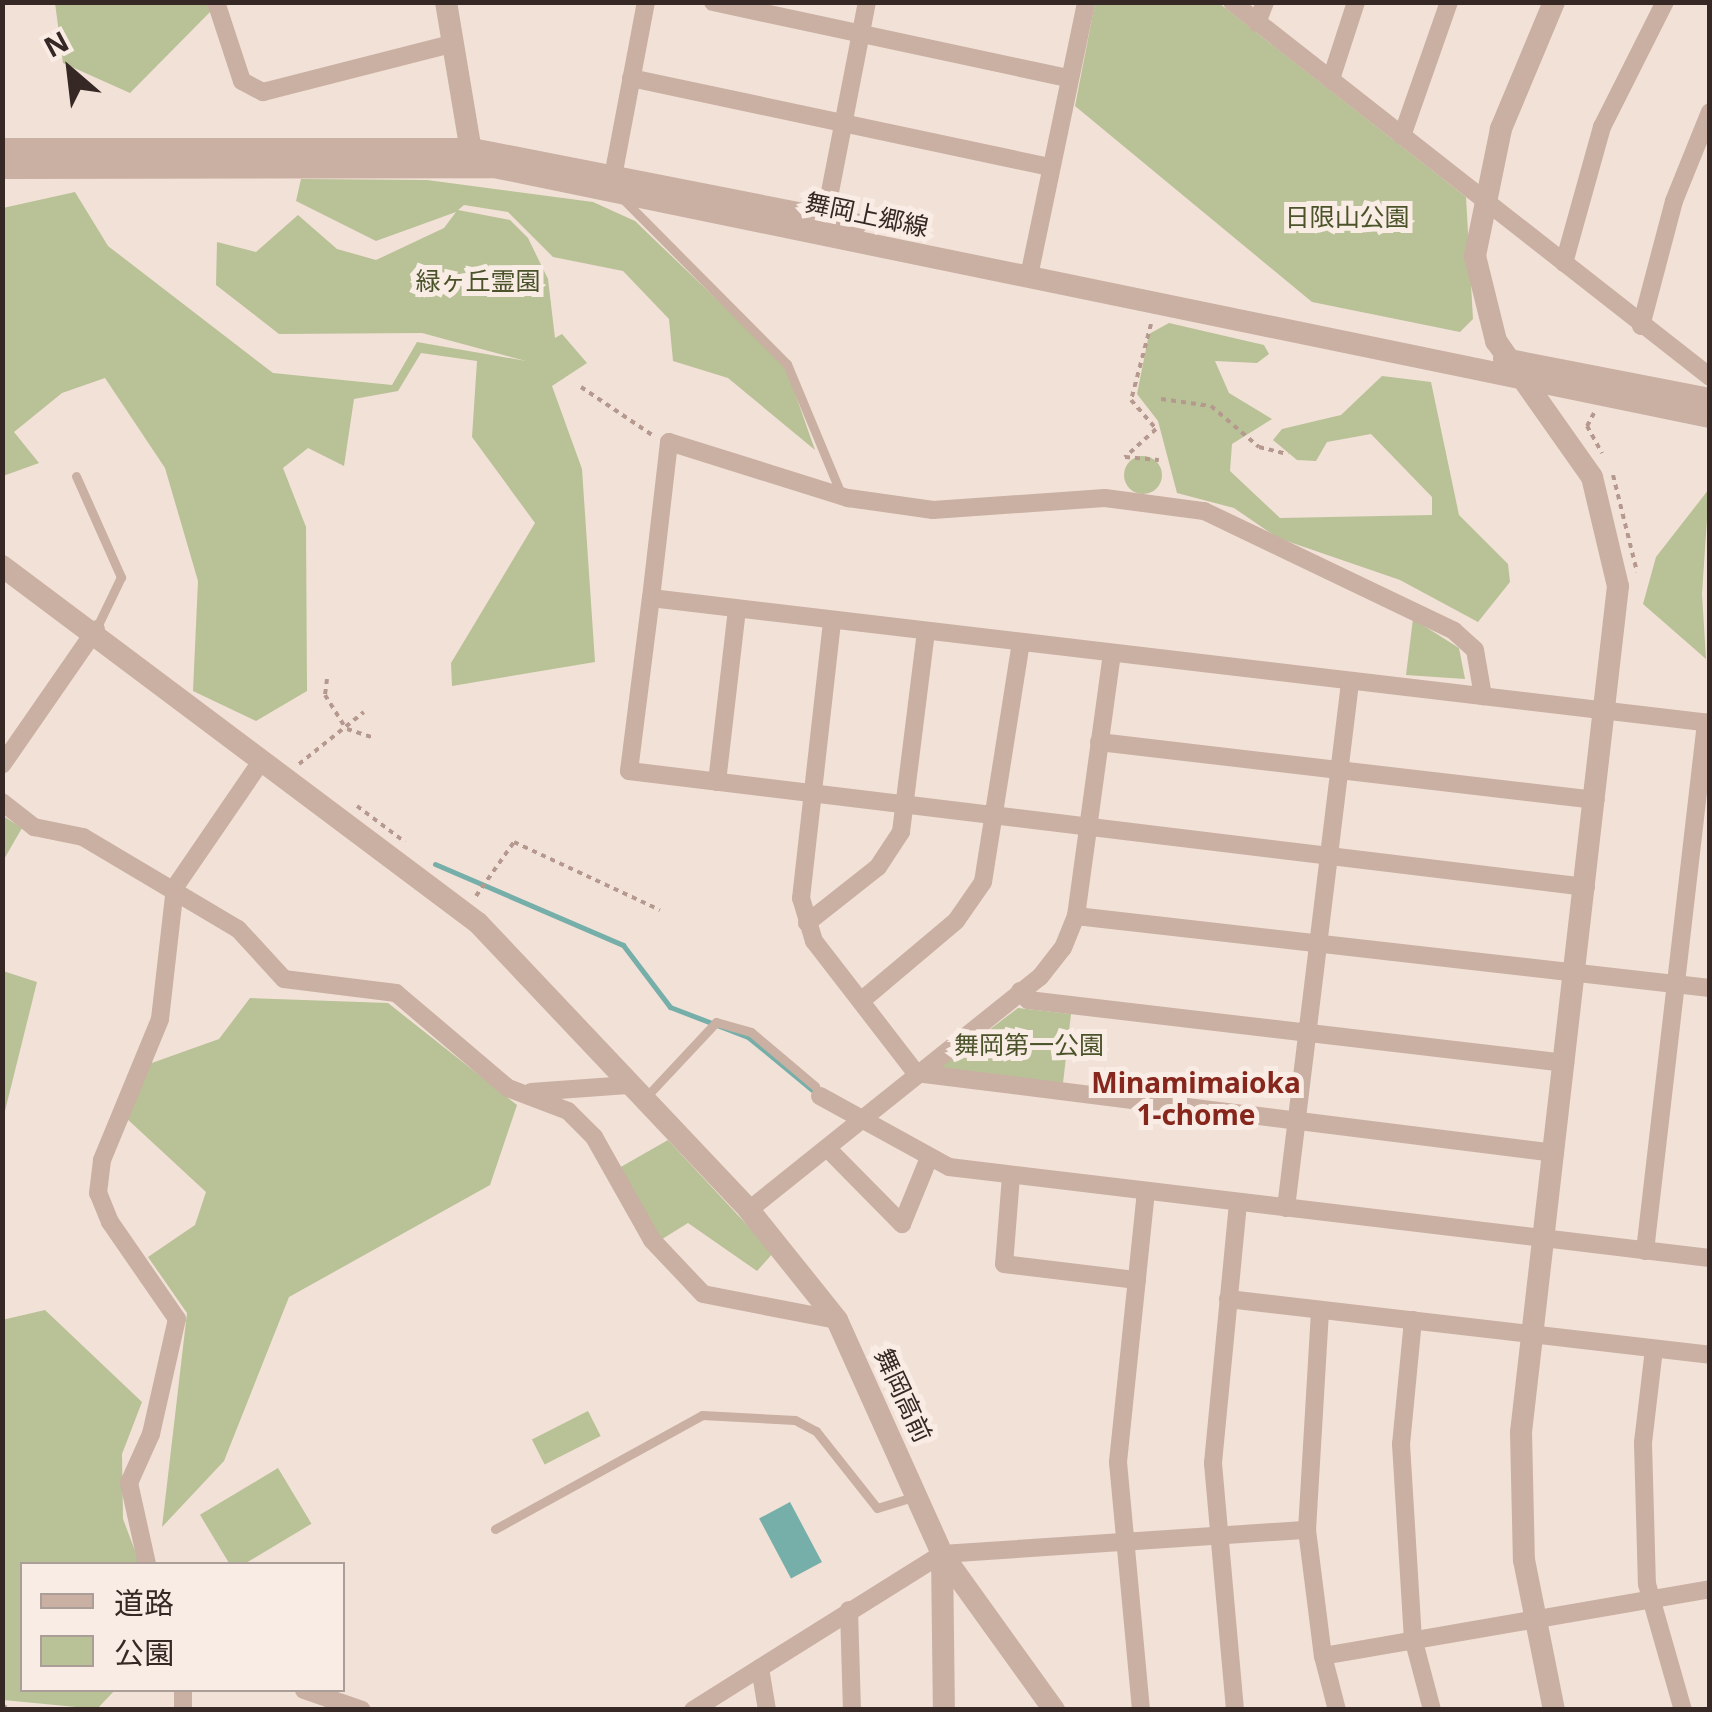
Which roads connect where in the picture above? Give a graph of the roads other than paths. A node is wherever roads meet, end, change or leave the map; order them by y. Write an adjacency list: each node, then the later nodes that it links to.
1 (216, 2): 15 (street)
2 (446, 2): 15 (street)
3 (646, 2): 16 (street)
4 (712, 2): 14 (street)
5 (867, 2): 14 (street)
6 (1086, 2): 17 (street)
7 (1232, 2): 13 (street)
8 (1265, 2): 13 (street)
9 (1356, 2): 18 (street)
10 (1449, 2): 21 (street)
11 (1554, 2): 27 (street)
12 (1665, 2): 29 (street)
13 (1257, 22): 18 (street)
14 (860, 34): 17 (street); 20 (street)
15 (452, 44): 23 (street)
16 (631, 78): 20 (street); 26 (street)
17 (1067, 78): 24 (street)
18 (1331, 80): 21 (street)
19 (1710, 112): 31 (street)
20 (843, 122): 24 (street); 28 (street)
21 (1402, 136): 27 (street)
22 (2, 149): 23 (street, 舞岡上郷線)
23 (472, 158): 25 (street, 舞岡上郷線); 26 (street, 舞岡上郷線)
24 (1050, 167): 30 (street)
25 (2, 168)
26 (613, 183): 28 (street, 舞岡上郷線); 37 (lane)
27 (1485, 201): 29 (street); 32 (street)
28 (823, 225): 30 (street, 舞岡上郷線)
29 (1564, 264): 31 (street)
30 (1030, 269): 32 (street, 舞岡上郷線)
31 (1642, 326): 33 (street)
32 (1513, 368): 34 (street, 舞岡上郷線); 35 (street, 舞岡上郷線); 48 (street)
33 (1710, 376)
34 (1710, 400)
35 (1710, 416)
36 (76, 476): 42 (lane)
37 (842, 496): 39 (street); 47 (street)
38 (2, 566): 42 (street, 舞岡高前)
39 (651, 598): 40 (street); 54 (street)
40 (738, 610): 41 (street); 54 (street)
41 (832, 622): 43 (street); 55 (street)
42 (96, 629): 51 (street); 52 (street, 舞岡高前)
43 (926, 632): 44 (street); 58 (street)
44 (1020, 642): 45 (street); 59 (street)
45 (1112, 653): 46 (street); 50 (street)
46 (1350, 683): 47 (street); 53 (street)
47 (1482, 696): 48 (street)
48 (1604, 709): 49 (street); 56 (street)
49 (1708, 723): 68 (street)
50 (1100, 742): 53 (street); 60 (street)
51 (2, 765)
52 (258, 766): 63 (street); 76 (street, 舞岡高前)
53 (1338, 769): 56 (street); 61 (street)
54 (717, 782): 55 (street)
55 (812, 796): 58 (street); 65 (street)
56 (1596, 800): 62 (street)
57 (2, 802): 63 (street)
58 (905, 807): 59 (street); 65 (street)
59 (997, 816): 60 (street); 71 (street)
60 (1088, 828): 61 (street); 64 (street)
61 (1325, 856): 62 (street); 66 (street)
62 (1586, 887): 67 (street)
63 (172, 896): 77 (street); 105 (street)
64 (1076, 916): 66 (street); 70 (street)
65 (806, 923): 71 (street)
66 (1314, 945): 67 (street); 72 (street)
67 (1575, 974): 68 (street); 73 (street)
68 (1675, 984): 69 (street); 89 (street)
69 (1710, 988)
70 (1020, 992): 72 (street); 74 (street)
71 (860, 1001): 74 (street)
72 (1305, 1031): 73 (street); 79 (street)
73 (1564, 1064): 81 (street)
74 (916, 1073): 78 (street); 79 (street)
75 (819, 1090): 76 (lane); 78 (street)
76 (636, 1092): 77 (street); 87 (street, 舞岡高前)
77 (521, 1093): 94 (street)
78 (866, 1117): 80 (street); 82 (street)
79 (1296, 1120): 81 (street); 86 (street)
80 (827, 1148): 82 (street); 87 (street)
81 (1554, 1152): 88 (street)
82 (930, 1158): 83 (street)
83 (1011, 1176): 84 (street); 91 (street)
84 (1146, 1192): 85 (street); 91 (street)
85 (1238, 1204): 86 (street); 92 (street)
86 (1286, 1208): 88 (street)
87 (749, 1210): 94 (street, 舞岡高前)
88 (1545, 1239): 89 (street); 96 (street)
89 (1644, 1251): 90 (street)
90 (1710, 1258)
91 (1138, 1280): 103 (street)
92 (1228, 1298): 93 (street); 102 (street)
93 (1320, 1310): 95 (street); 101 (street)
94 (838, 1320): 99 (street, 舞岡高前)
95 (1413, 1320): 96 (street); 110 (street)
96 (1534, 1333): 97 (street); 109 (street)
97 (1654, 1350): 98 (street); 107 (street)
98 (1710, 1355)
99 (918, 1495): 100 (lane); 104 (street, 舞岡高前)
100 (495, 1529)
101 (1307, 1530): 102 (street); 111 (street)
102 (1214, 1538): 103 (street); 121 (street)
103 (1122, 1542): 104 (street); 120 (street)
104 (942, 1554): 108 (street); 114 (street); 119 (street)
105 (147, 1562)
106 (1710, 1588): 107 (street)
107 (1650, 1598): 109 (street); 125 (street)
108 (849, 1610): 112 (street); 118 (street)
109 (1533, 1620): 110 (street); 124 (street)
110 (1413, 1638): 111 (street); 123 (street)
111 (1324, 1656): 122 (street)
112 (760, 1668): 116 (street); 117 (street)
113 (310, 1692): 115 (street)
114 (1045, 1705)
115 (362, 1710)
116 (693, 1710)
117 (767, 1710)
118 (852, 1710)
119 (944, 1710)
120 (1141, 1710)
121 (1236, 1710)
122 (1337, 1710)
123 (1432, 1710)
124 (1554, 1710)
125 (1683, 1710)

